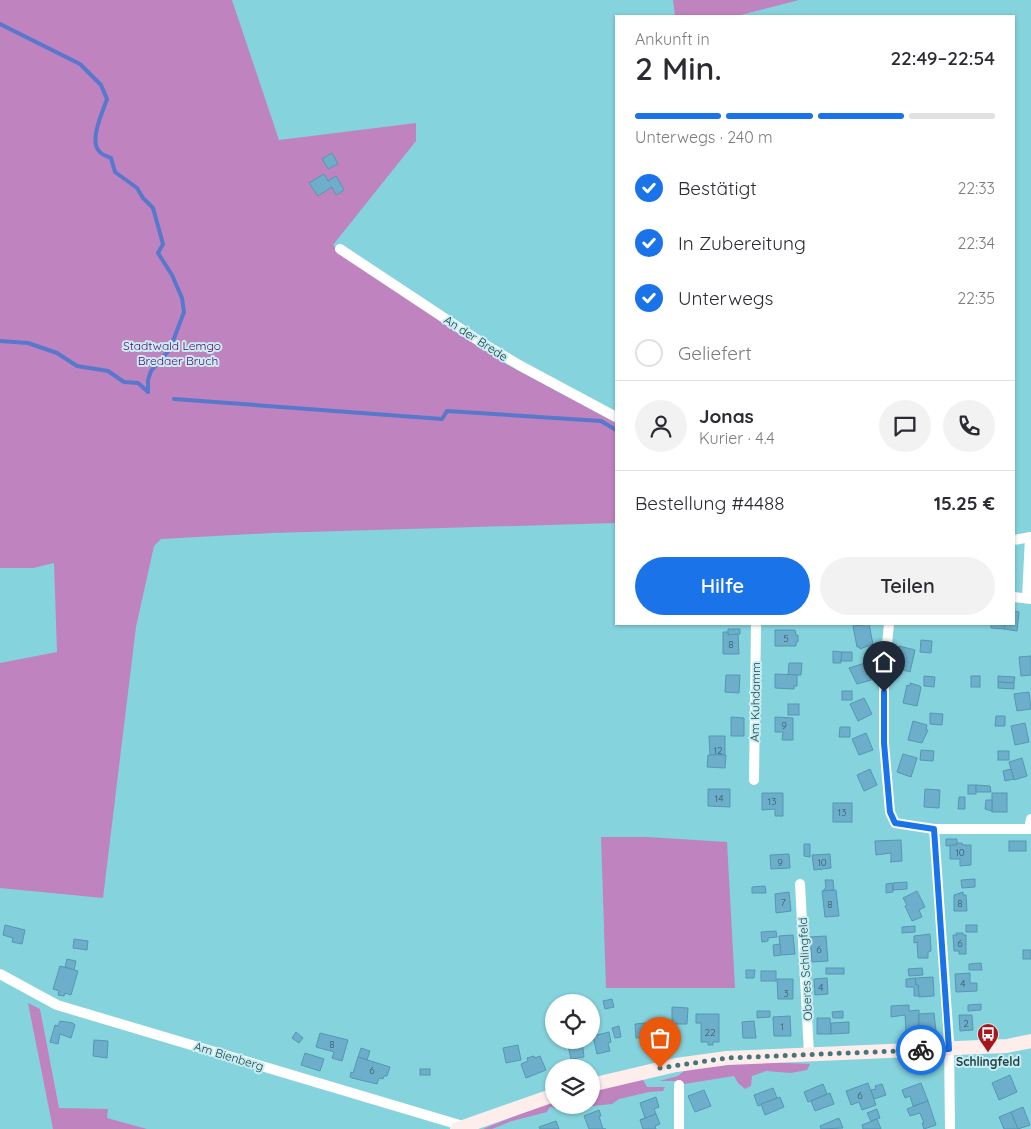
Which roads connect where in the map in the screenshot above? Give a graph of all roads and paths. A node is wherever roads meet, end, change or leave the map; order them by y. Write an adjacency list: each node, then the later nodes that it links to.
1 (340, 249): 2 (street, An der Brede)
2 (615, 416)
3 (1031, 537): 4 (street); 6 (street)
4 (1015, 540)
5 (1015, 597): 6 (street)
6 (1029, 599)
7 (756, 625): 9 (street, Am Kuhdamm)
8 (889, 625): 11 (street)
9 (754, 780)
10 (1030, 826): 11 (street)
11 (934, 829): 15 (street)
12 (800, 884): 16 (street, Oberes Schlingfeld)
13 (0, 974): 20 (street, Am Bienberg)
14 (1031, 1041): 15 (main road)
15 (949, 1049): 16 (main road); 22 (street)
16 (809, 1054): 17 (main road)
17 (600, 1082)
18 (679, 1085): 21 (street)
19 (545, 1098): 20 (main road)
20 (460, 1128)
21 (679, 1129)
22 (950, 1129)

